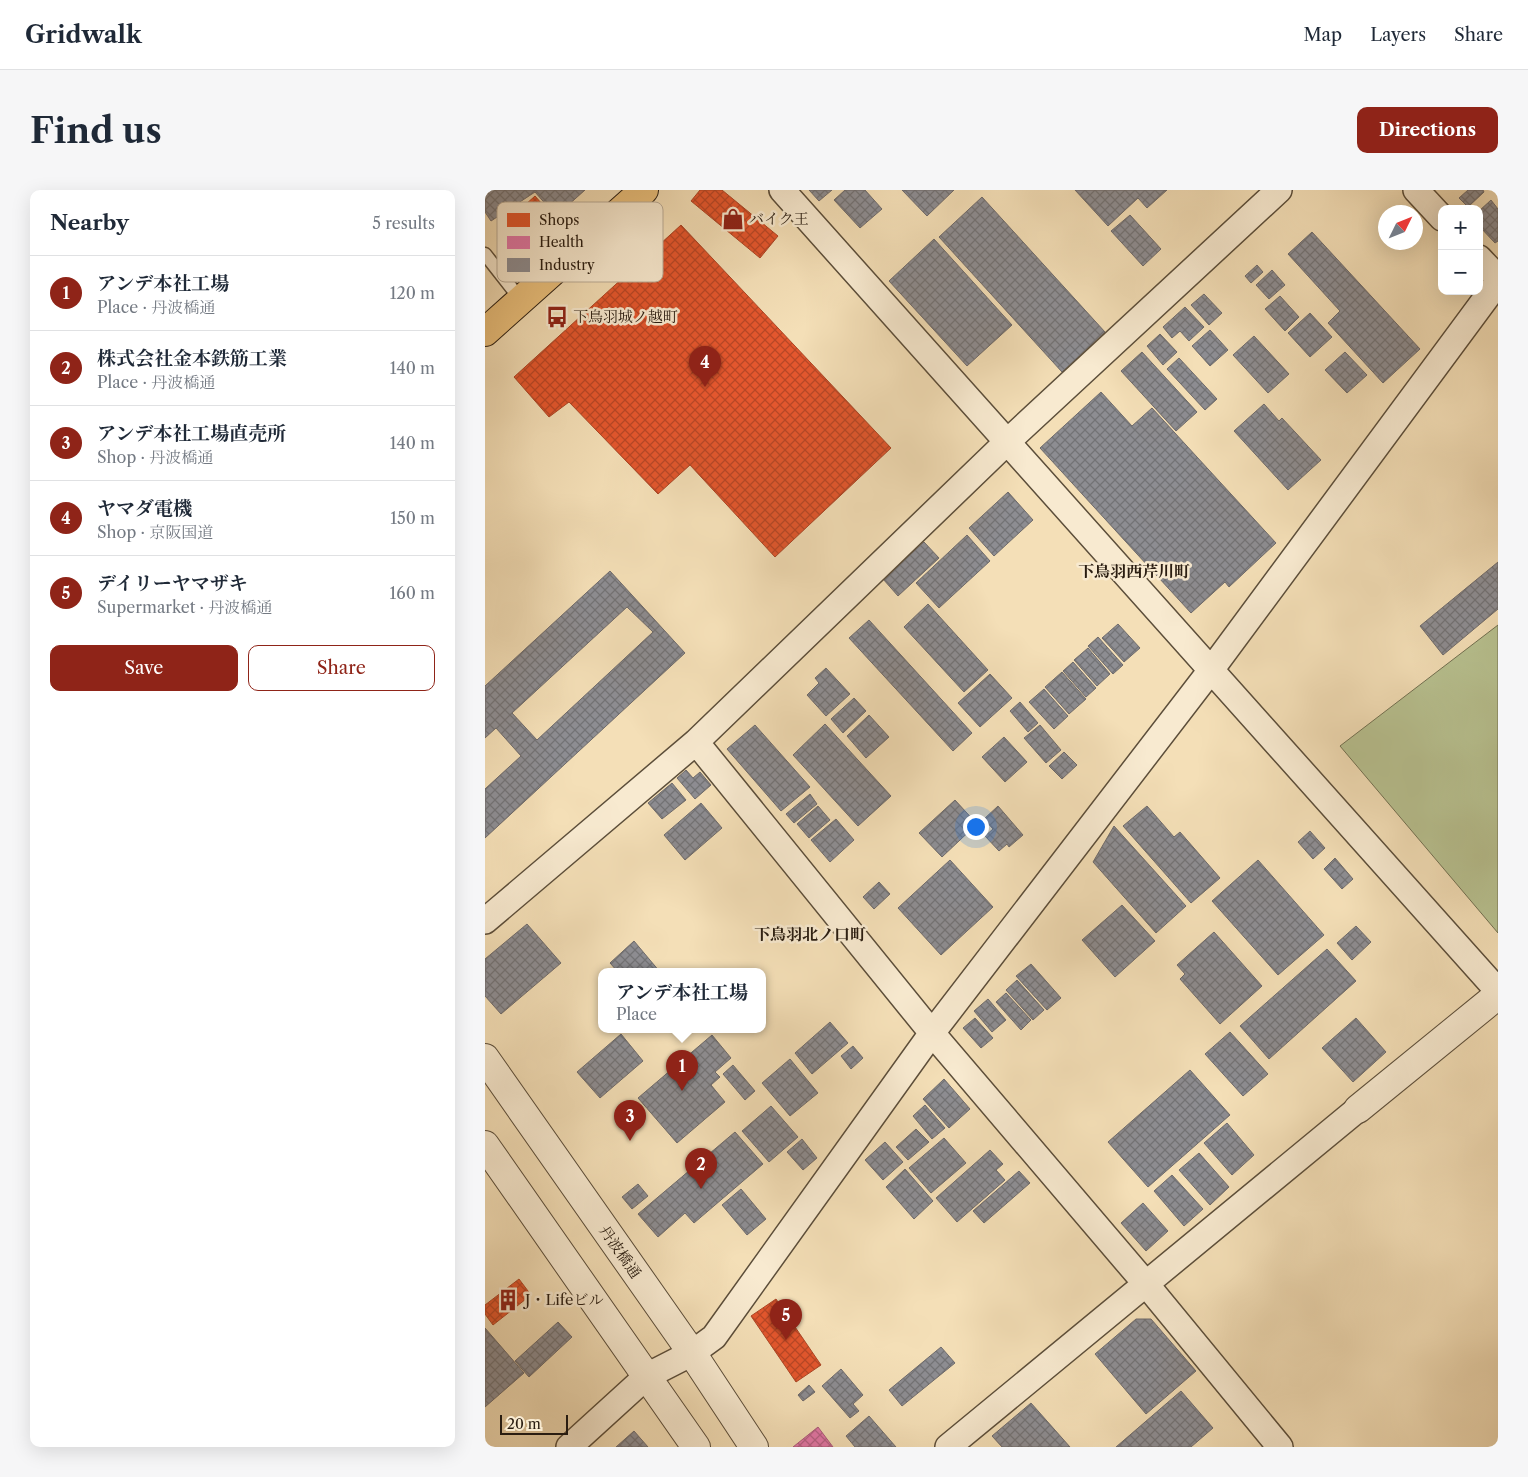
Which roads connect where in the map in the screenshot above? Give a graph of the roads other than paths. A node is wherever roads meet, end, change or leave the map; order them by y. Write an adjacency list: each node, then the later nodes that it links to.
1 (644, 190): 5 (highway)
2 (782, 190): 16 (street)
3 (1279, 190): 16 (street)
4 (1416, 190): 6 (street)
5 (631, 202)
6 (1438, 214)
7 (485, 254): 9 (lane)
8 (1483, 262): 10 (street)
9 (497, 269)
10 (1498, 278)
11 (507, 282): 14 (lane)
12 (541, 282): 14 (highway)
13 (1498, 282): 17 (street)
14 (521, 300): 15 (highway)
15 (485, 332)
16 (1007, 442): 17 (street); 18 (street)
17 (1211, 670): 20 (street); 21 (street)
18 (696, 742): 19 (street); 21 (street)
19 (485, 921)
20 (1498, 993): 24 (street)
21 (932, 1034): 26 (street); 27 (street)
22 (485, 1058): 23 (street, 丹波橋通)
23 (494, 1089): 27 (street, 丹波橋通)
24 (1358, 1109): 26 (street)
25 (485, 1145): 28 (street)
26 (1146, 1284): 32 (street); 33 (street)
27 (692, 1353): 28 (street); 31 (street, 丹波橋通)
28 (647, 1376): 29 (street); 30 (street)
29 (569, 1447)
30 (696, 1447)
31 (754, 1447)
32 (947, 1447)
33 (1280, 1447)

